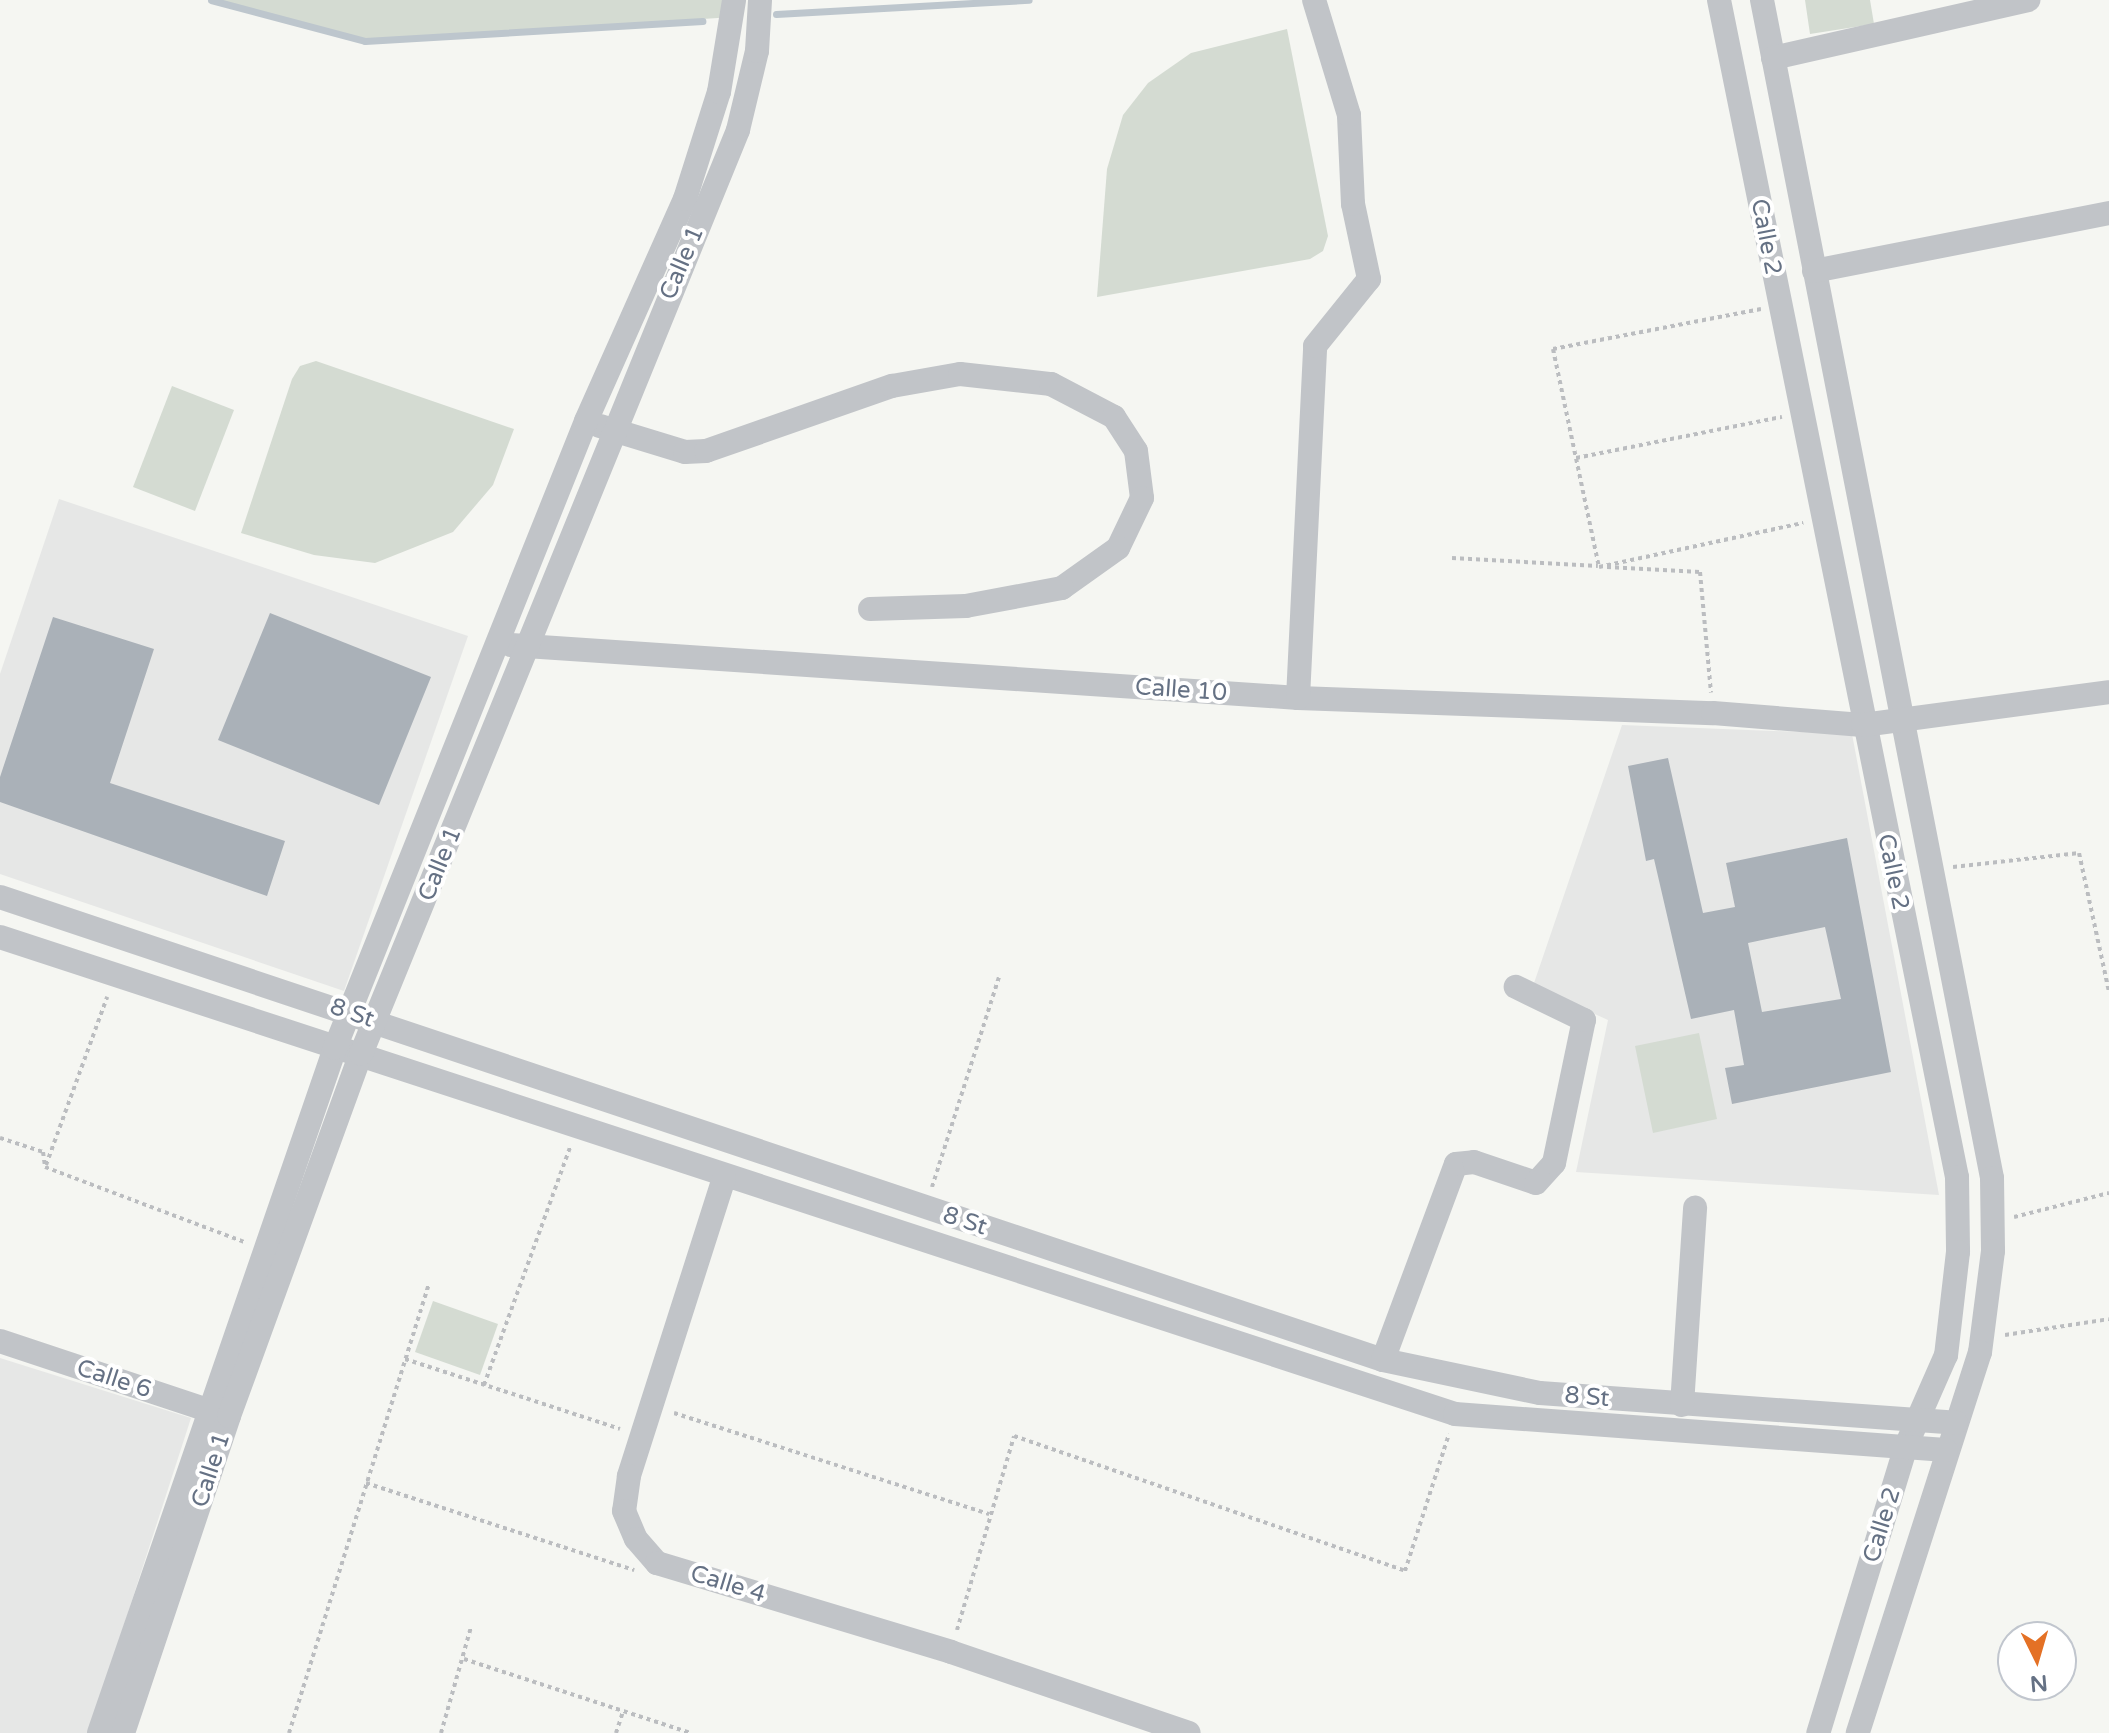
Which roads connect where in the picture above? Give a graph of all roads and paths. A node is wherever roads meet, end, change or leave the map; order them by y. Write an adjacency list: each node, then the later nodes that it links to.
1 (734, 0): 12 (street, Calle 1)
2 (760, 0): 13 (street, Calle 1)
3 (1314, 0): 22 (street)
4 (1719, 0): 10 (street, Calle 2)
5 (1762, 0): 7 (street, Calle 2)
6 (2029, 0): 7 (street)
7 (1773, 58): 9 (street, Calle 2)
8 (2109, 213): 9 (street)
9 (1814, 271): 24 (street, Calle 2)
10 (1779, 306): 11 (street, Calle 2); 14 (path)
11 (1800, 413): 14 (path); 15 (street, Calle 2)
12 (586, 421): 13 (street); 19 (street, Calle 1)
13 (613, 432): 18 (street); 20 (street, Calle 1)
14 (1576, 458): 17 (path)
15 (1822, 519): 17 (path); 25 (street, Calle 2)
16 (1452, 558): 17 (path)
17 (1599, 567): 23 (path)
18 (870, 609)
19 (501, 642): 20 (street, Calle 10); 33 (street, Calle 1)
20 (525, 650): 22 (street, Calle 10); 34 (street, Calle 1)
21 (2109, 692): 24 (street, Calle 10)
22 (1298, 698): 23 (street, Calle 10)
23 (1713, 713): 25 (street, Calle 10)
24 (1901, 720): 25 (street, Calle 10); 26 (street, Calle 2)
25 (1863, 725): 57 (street, Calle 2)
26 (1931, 870): 32 (path); 44 (street, Calle 2)
27 (0, 897): 33 (street, 8 St)
28 (0, 937): 29 (street, 8 St)
29 (115, 974): 35 (street, 8 St); 39 (path)
30 (999, 977): 43 (path)
31 (1516, 987): 51 (street)
32 (2109, 992)
33 (349, 1012): 34 (street, 8 St); 35 (street, Calle 1)
34 (377, 1022): 36 (street, Calle 1); 43 (street, 8 St)
35 (335, 1048): 36 (street, 8 St); 45 (street, Calle 1)
36 (361, 1054): 37 (street, 8 St); 55 (street, Calle 1)
37 (577, 1126): 40 (street, 8 St); 52 (path)
38 (0, 1138): 39 (path)
39 (45, 1167): 45 (path)
40 (724, 1178): 54 (street, Calle 4); 56 (street, 8 St)
41 (2109, 1193): 44 (path)
42 (1695, 1207): 53 (street)
43 (926, 1208): 51 (street, 8 St)
44 (1992, 1222): 48 (street, Calle 2)
45 (267, 1250): 55 (street, Calle 1)
46 (429, 1283): 50 (path)
47 (2109, 1319): 48 (path)
48 (1982, 1338): 58 (street, Calle 2)
49 (0, 1341): 55 (street, Calle 6)
50 (405, 1359): 52 (path); 62 (path)
51 (1383, 1360): 53 (street, 8 St)
52 (484, 1385): 59 (path)
53 (1682, 1405): 57 (street, 8 St)
54 (652, 1406): 59 (street, Calle 4); 63 (path)
55 (219, 1413): 69 (street, Calle 1); 70 (street, Calle 1)
56 (1455, 1414): 60 (street, 8 St); 63 (path)
57 (1919, 1420): 58 (street, 8 St); 60 (street, Calle 2)
58 (1956, 1423): 61 (street, Calle 2)
59 (642, 1437): 66 (street, Calle 4)
60 (1906, 1446): 61 (street, 8 St); 76 (street, Calle 2)
61 (1946, 1450): 77 (street, Calle 2)
62 (366, 1483): 64 (path); 71 (path)
63 (990, 1514): 66 (path)
64 (646, 1574)
65 (471, 1627): 67 (path)
66 (951, 1652): 75 (street, Calle 4)
67 (464, 1659): 68 (path); 72 (path)
68 (623, 1711): 73 (path); 74 (path)
69 (99, 1733)
70 (123, 1733)
71 (289, 1733)
72 (441, 1733)
73 (616, 1733)
74 (691, 1733)
75 (1189, 1733)
76 (1818, 1733)
77 (1858, 1733)

